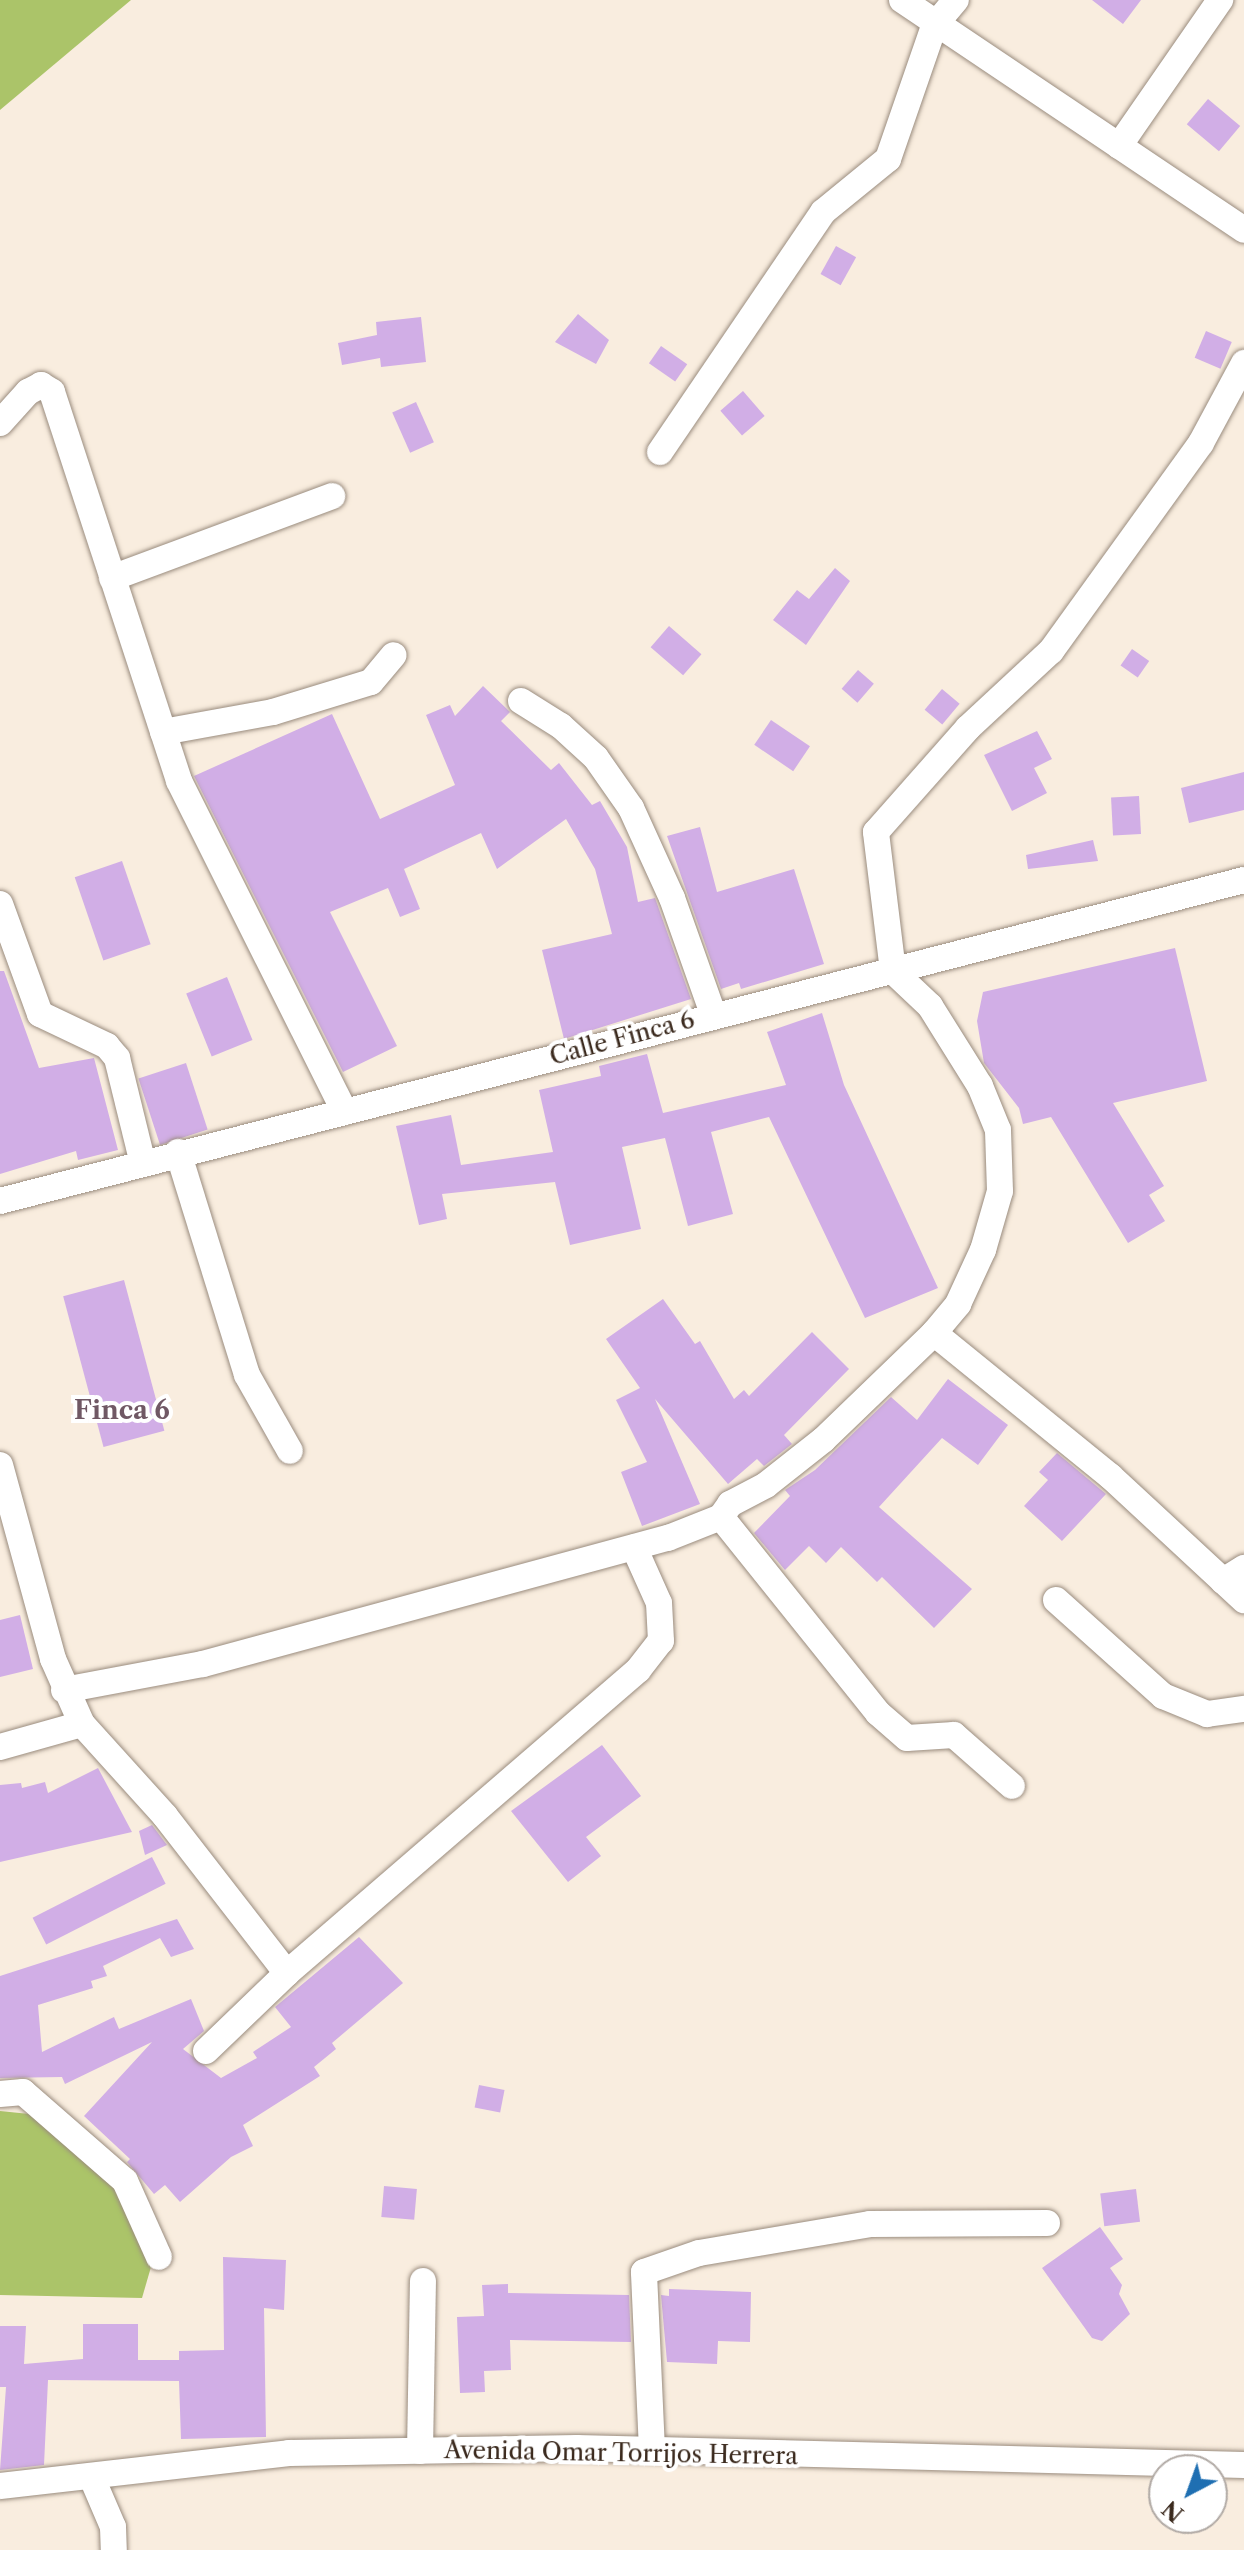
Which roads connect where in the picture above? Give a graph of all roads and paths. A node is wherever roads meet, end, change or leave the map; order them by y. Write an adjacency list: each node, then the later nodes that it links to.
1 (902, 0): 4 (street)
2 (956, 0): 4 (street)
3 (1220, 0): 5 (street)
4 (934, 26): 5 (street); 9 (street)
5 (1119, 146): 6 (street)
6 (1244, 230)
7 (1244, 363): 17 (street)
8 (0, 423): 11 (street)
9 (660, 452)
10 (332, 496): 11 (street)
11 (112, 578): 14 (street)
12 (394, 655): 14 (street)
13 (521, 701): 18 (street)
14 (163, 732): 19 (street)
15 (1244, 880): 17 (street, Calle Finca 6)
16 (0, 904): 21 (street)
17 (893, 971): 18 (street, Calle Finca 6); 23 (street)
18 (713, 1014): 19 (street, Calle Finca 6)
19 (345, 1112): 20 (street, Calle Finca 6)
20 (178, 1152): 21 (street, Calle Finca 6); 24 (street)
21 (143, 1164): 22 (street, Calle Finca 6)
22 (0, 1201)
23 (934, 1333): 26 (street); 28 (street)
24 (290, 1451)
25 (0, 1465): 31 (street)
26 (721, 1517): 27 (street); 35 (street)
27 (634, 1547): 31 (street); 36 (street)
28 (1234, 1575): 30 (street)
29 (1056, 1600): 32 (street)
30 (1244, 1600)
31 (64, 1690): 33 (street)
32 (1244, 1709)
33 (82, 1724): 34 (street); 36 (street)
34 (0, 1747)
35 (1012, 1786)
36 (287, 1973): 37 (street)
37 (206, 2051)
38 (0, 2094): 40 (street)
39 (1047, 2223): 42 (street)
40 (159, 2257)
41 (423, 2281): 43 (street)
42 (652, 2450): 43 (street, Avenida Omar Torrijos Herrera); 44 (street, Avenida Omar Torrijos Herrera)
43 (420, 2451): 45 (street, Avenida Omar Torrijos Herrera)
44 (1244, 2465)
45 (92, 2478): 46 (street, Avenida Omar Torrijos Herrera); 47 (street)
46 (0, 2486)
47 (114, 2550)

